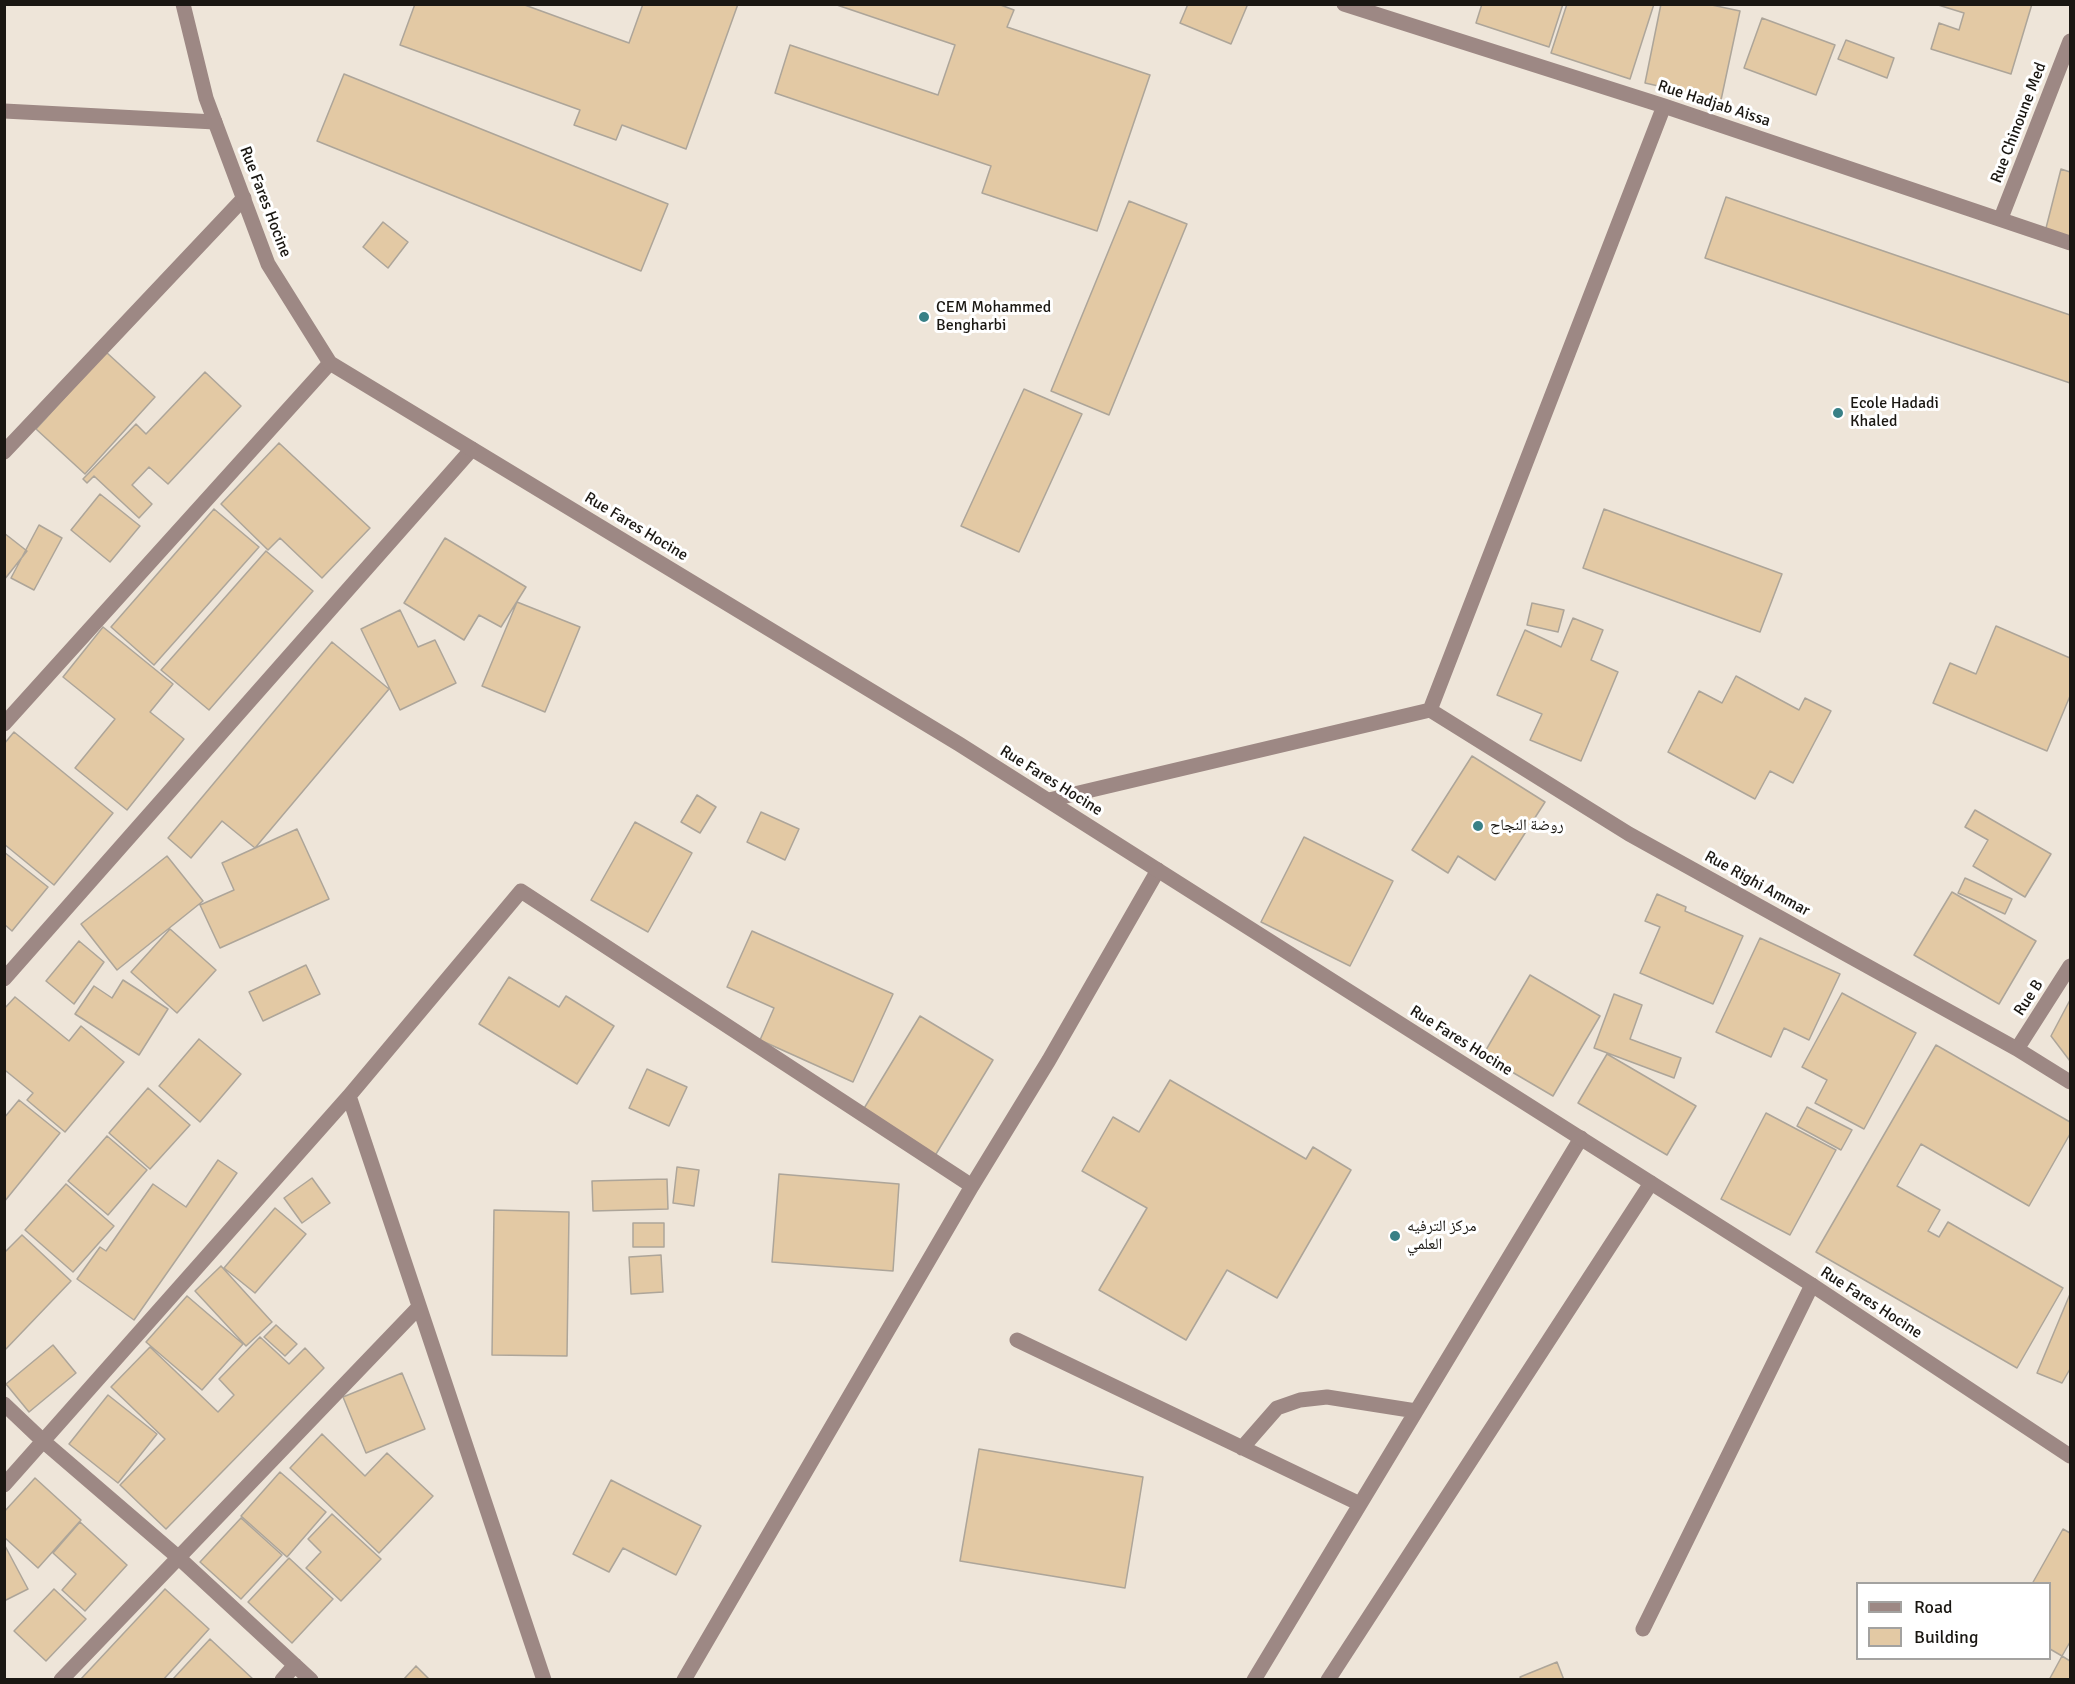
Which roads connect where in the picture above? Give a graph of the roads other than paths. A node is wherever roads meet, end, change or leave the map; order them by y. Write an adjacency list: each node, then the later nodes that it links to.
1 (183, 4): 6 (street, Rue Fares Hocine)
2 (1344, 4): 4 (street, Rue Hadjab Aissa)
3 (2070, 41): 8 (street, Rue Chinoune Med)
4 (1664, 106): 8 (street, Rue Hadjab Aissa); 13 (street)
5 (4, 111): 6 (street)
6 (215, 122): 7 (street, Rue Fares Hocine)
7 (244, 198): 10 (street, Rue Fares Hocine); 12 (street)
8 (2001, 218): 9 (street, Rue Hadjab Aissa)
9 (2070, 243)
10 (330, 363): 11 (street, Rue Fares Hocine); 14 (street)
11 (472, 449): 15 (street, Rue Fares Hocine); 18 (street)
12 (4, 452)
13 (1430, 710): 15 (street); 19 (street, Rue Righi Ammar)
14 (4, 723)
15 (1049, 800): 16 (street, Rue Fares Hocine)
16 (1158, 870): 22 (street, Rue Fares Hocine); 24 (street)
17 (2070, 966): 19 (street, Rue B)
18 (4, 979)
19 (2018, 1049): 20 (street, Rue Righi Ammar)
20 (2070, 1082)
21 (350, 1096): 24 (street); 26 (street); 30 (street)
22 (1581, 1138): 23 (street, Rue Fares Hocine); 29 (street)
23 (1651, 1183): 25 (street, Rue Fares Hocine); 44 (street)
24 (972, 1186): 42 (street)
25 (1812, 1285): 32 (street, Rue Fares Hocine); 36 (street)
26 (418, 1308): 35 (street); 41 (street)
27 (1017, 1340): 31 (street)
28 (4, 1404): 30 (street)
29 (1416, 1411): 31 (street); 34 (street)
30 (43, 1441): 33 (street); 35 (street)
31 (1242, 1448): 34 (street)
32 (2070, 1456)
33 (4, 1485)
34 (1360, 1504): 43 (street)
35 (179, 1558): 37 (street); 38 (street)
36 (1643, 1629)
37 (295, 1665): 39 (street); 40 (street)
38 (62, 1680)
39 (282, 1680)
40 (311, 1680)
41 (544, 1680)
42 (684, 1680)
43 (1254, 1680)
44 (1328, 1680)

